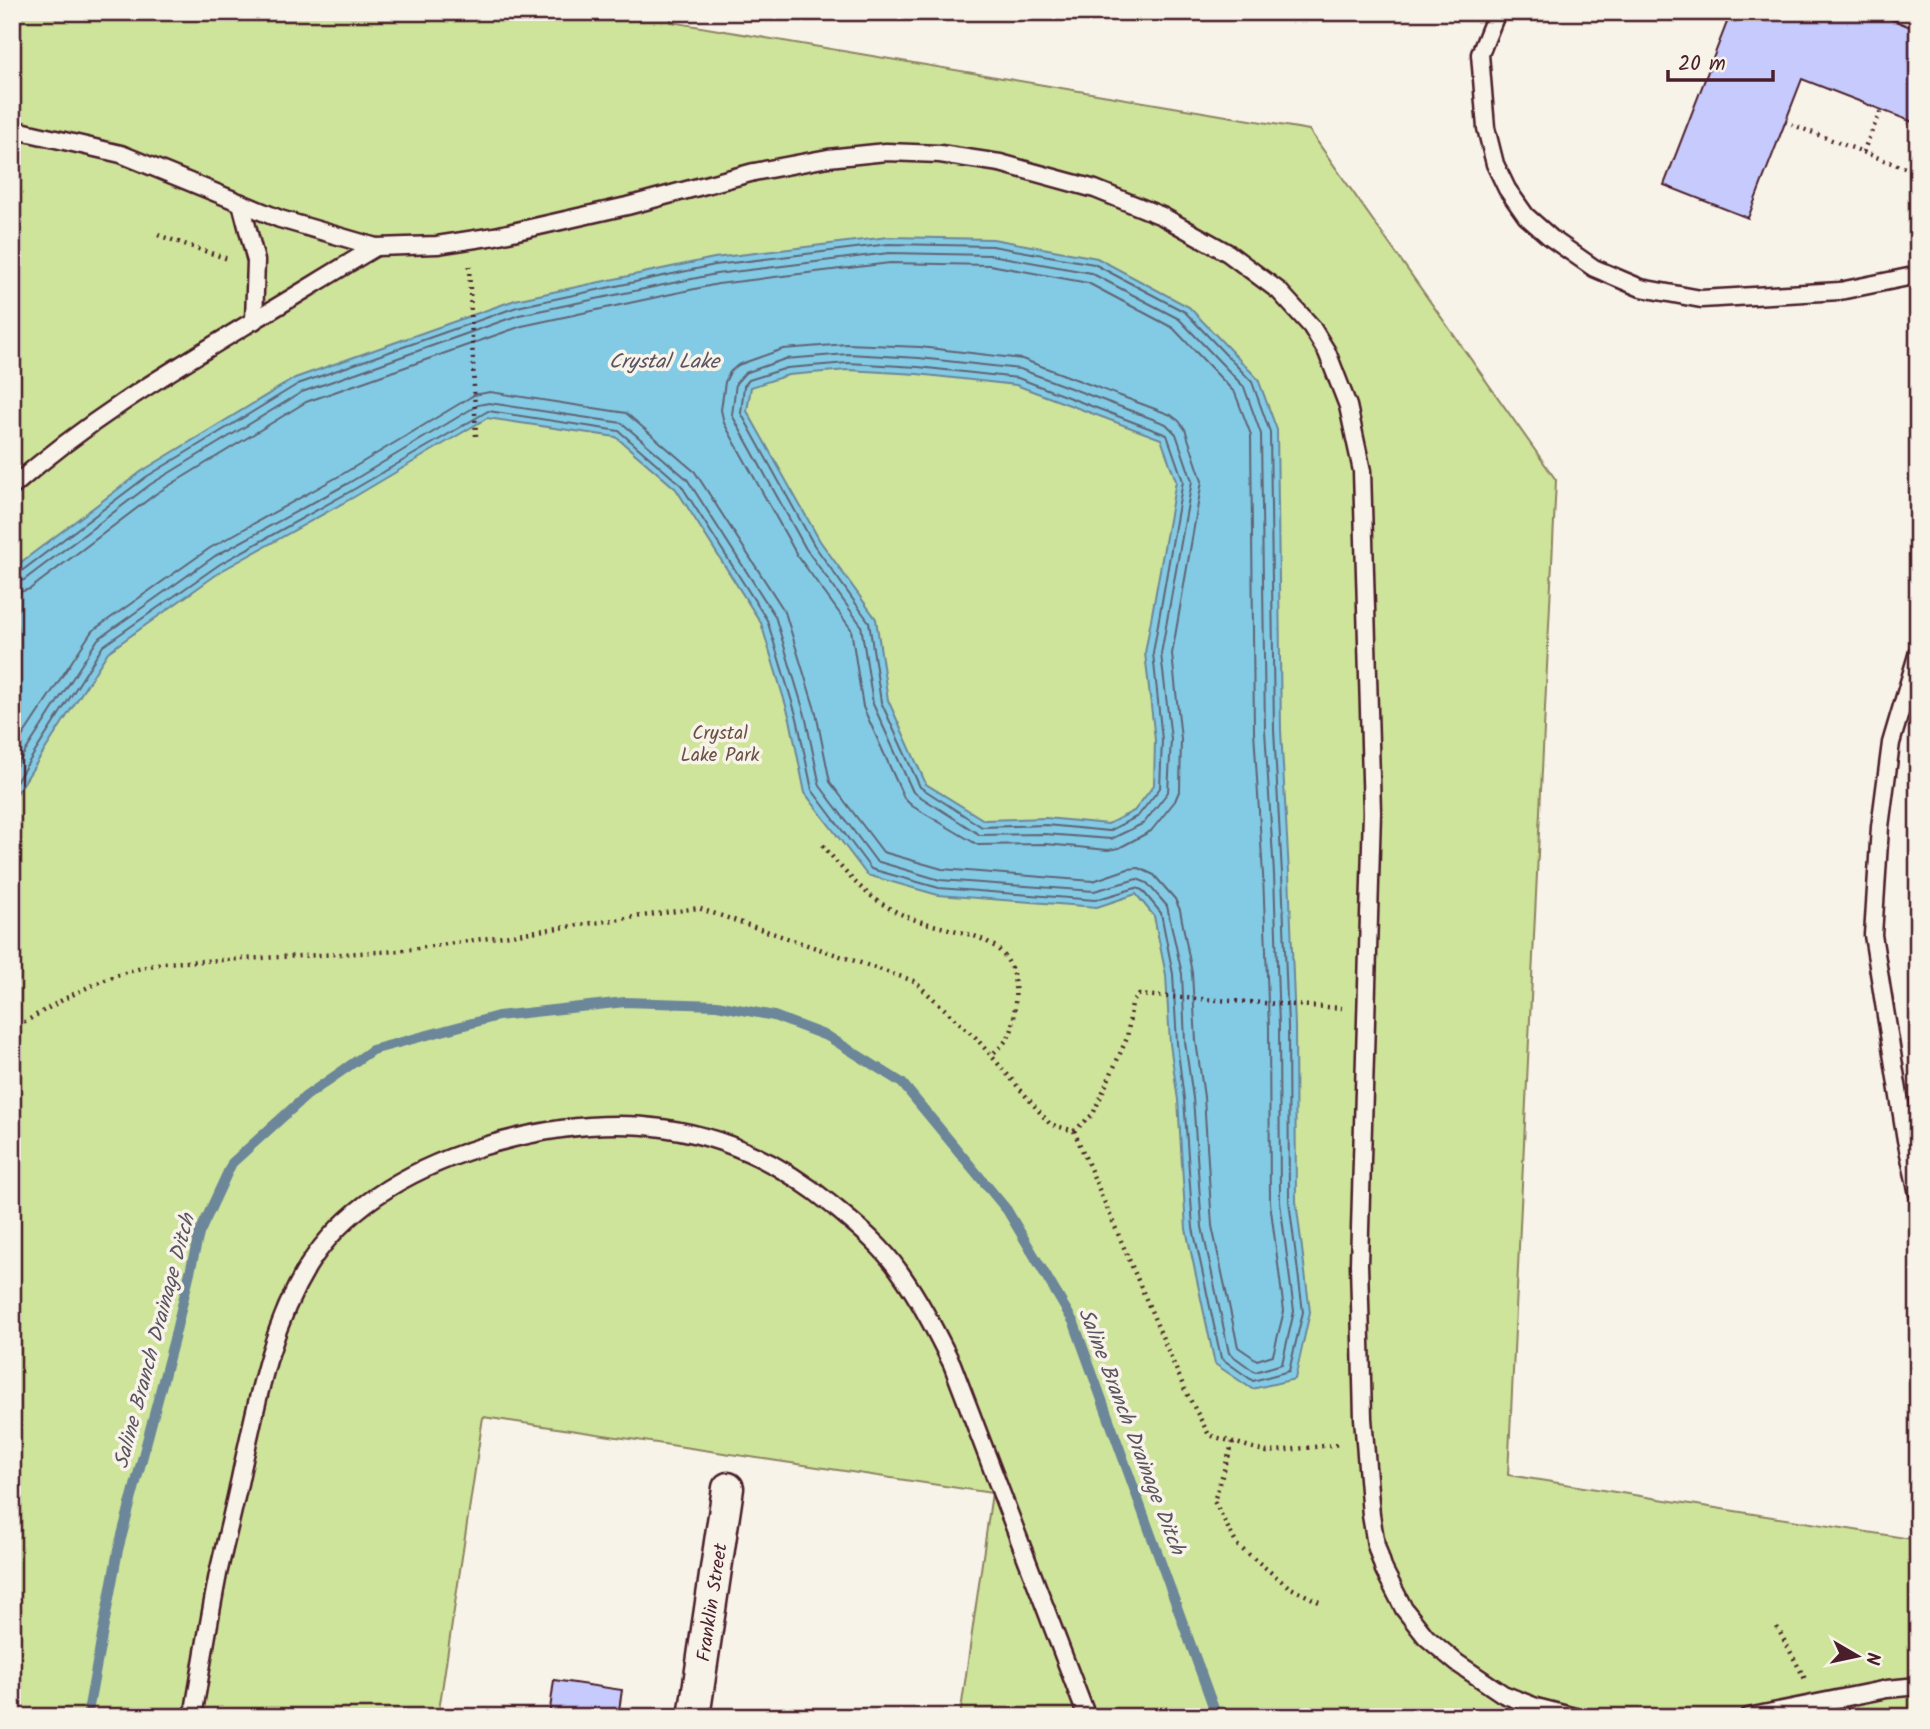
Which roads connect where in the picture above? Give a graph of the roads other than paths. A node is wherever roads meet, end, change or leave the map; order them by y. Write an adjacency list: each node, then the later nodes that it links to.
1 (1497, 12): 5 (lane)
2 (12, 129): 3 (lane)
3 (241, 203): 4 (lane); 6 (lane)
4 (376, 247): 6 (lane); 15 (lane)
5 (1918, 275)
6 (254, 321): 7 (lane)
7 (12, 487)
8 (1918, 652): 9 (lane)
9 (1918, 1194)
10 (729, 1488): 13 (street, Franklin Street)
11 (1918, 1686): 16 (lane)
12 (192, 1717): 14 (lane)
13 (694, 1717)
14 (1087, 1717)
15 (1575, 1717)
16 (1748, 1717)

